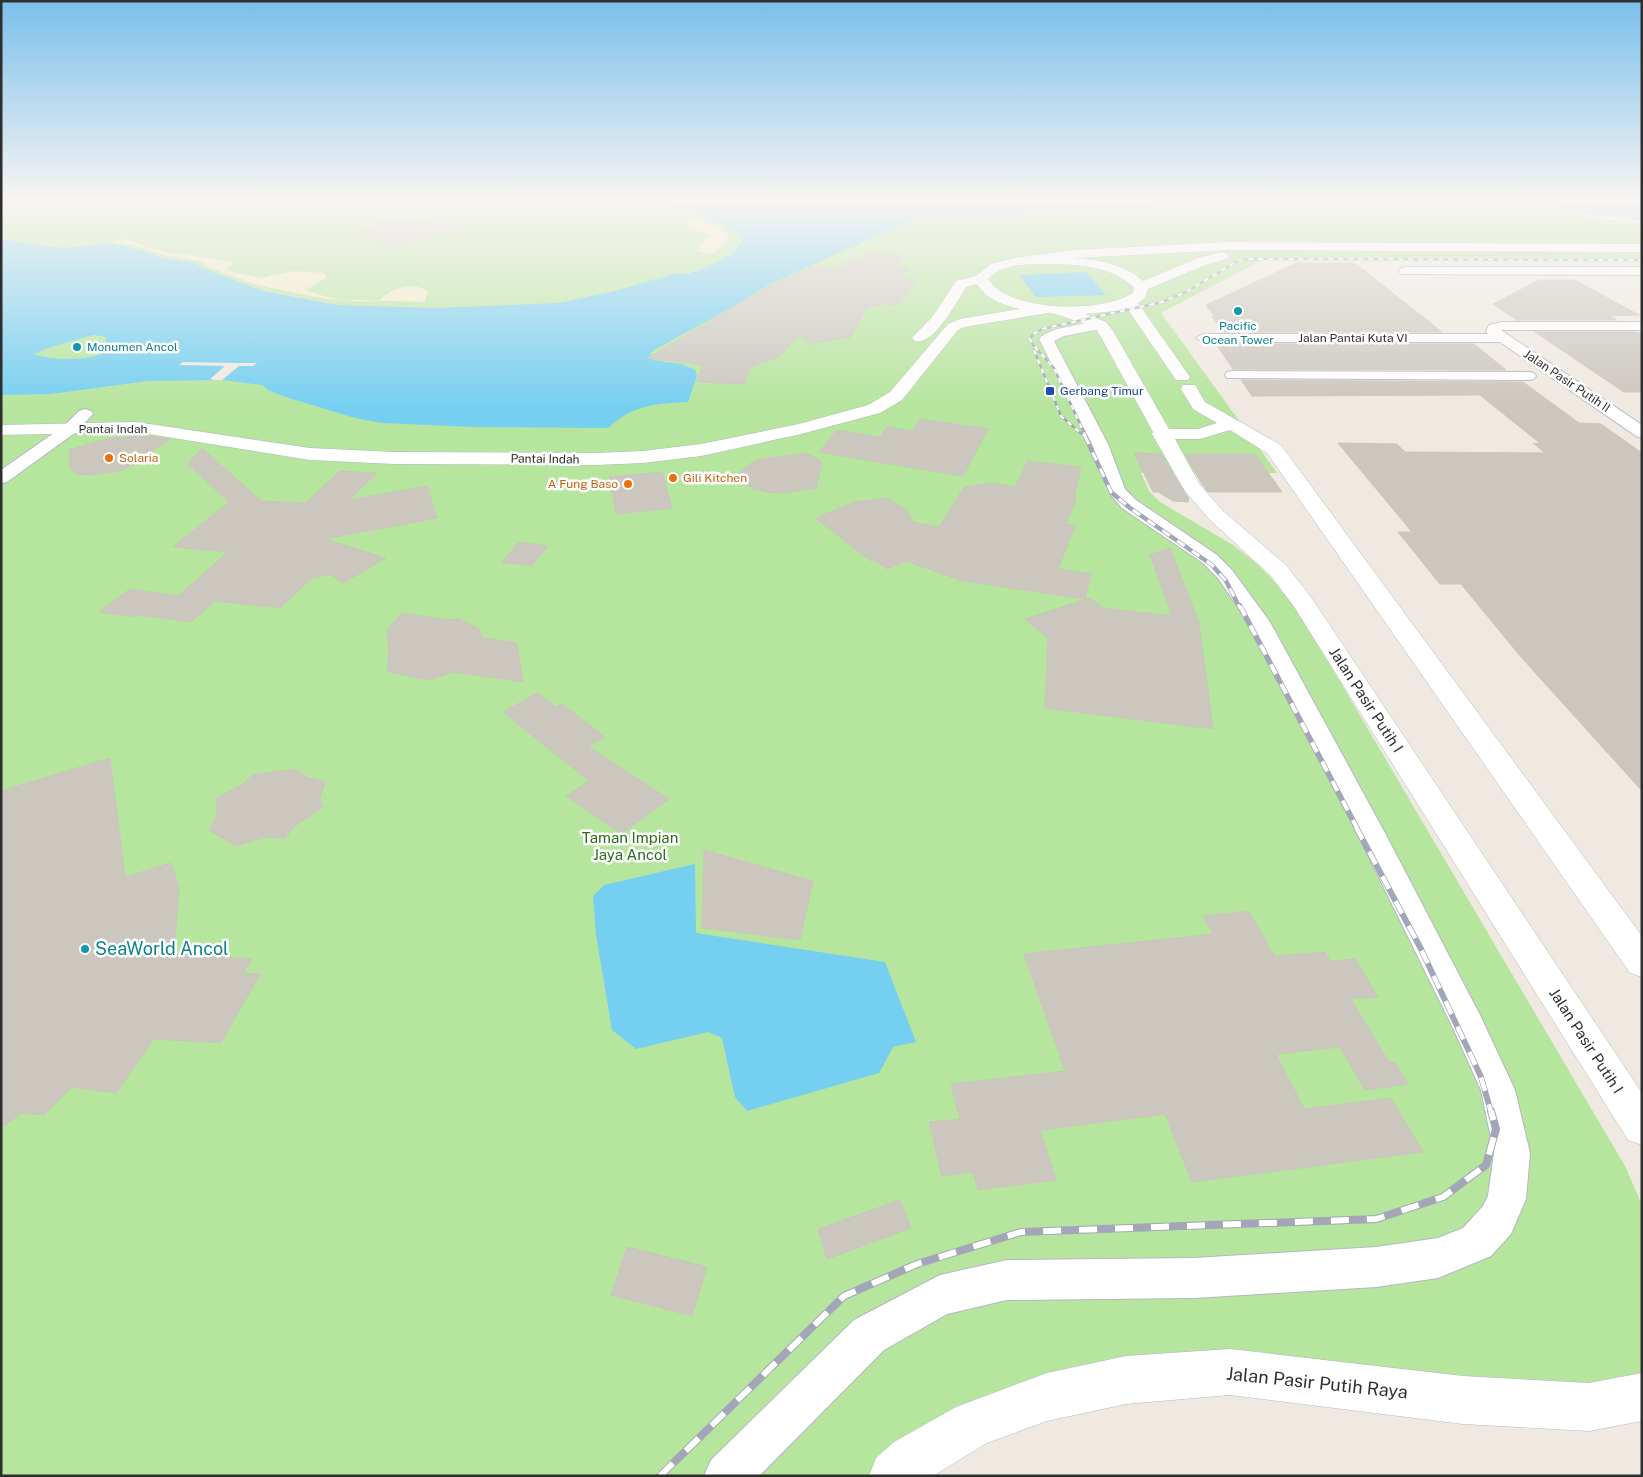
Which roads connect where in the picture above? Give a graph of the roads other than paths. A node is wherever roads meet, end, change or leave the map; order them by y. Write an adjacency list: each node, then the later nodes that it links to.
1 (991, 270): 6 (street)
2 (1114, 270): 7 (street)
3 (1182, 270): 7 (street)
4 (1406, 271): 5 (street)
5 (1642, 271)
6 (981, 279): 9 (street); 16 (street)
7 (1141, 287): 8 (street)
8 (1130, 302): 9 (street); 27 (street)
9 (1053, 310): 10 (street); 28 (street, Pantai Indah)
10 (1101, 326): 31 (street, Jalan Pasir Putih I); 36 (street)
11 (1642, 326): 12 (street, Jalan Pantai Kuta VI)
12 (1499, 333): 14 (street, Jalan Pantai Kuta VI); 23 (street, Jalan Pasir Putih II)
13 (1202, 338): 14 (street, Jalan Pantai Kuta VI)
14 (1330, 338): 15 (street)
15 (1343, 350)
16 (906, 352)
17 (1356, 363): 19 (street)
18 (1232, 375): 19 (street)
19 (1369, 376): 20 (street); 22 (street)
20 (1529, 376)
21 (881, 385): 25 (street, Pantai Indah)
22 (1381, 387)
23 (1613, 413): 24 (street); 30 (street, Jalan Pasir Putih II)
24 (1642, 413)
25 (85, 414): 26 (street, Pantai Indah); 28 (street)
26 (1, 417)
27 (1230, 424): 31 (street); 33 (street)
28 (70, 429): 29 (street, Pantai Indah); 32 (street)
29 (1, 430)
30 (1642, 433)
31 (1162, 434): 34 (street, Jalan Pasir Putih I)
32 (1, 478)
33 (1642, 963)
34 (1642, 1127)
35 (1642, 1397): 37 (street, Jalan Pasir Putih Raya)
36 (727, 1476)
37 (894, 1476)

